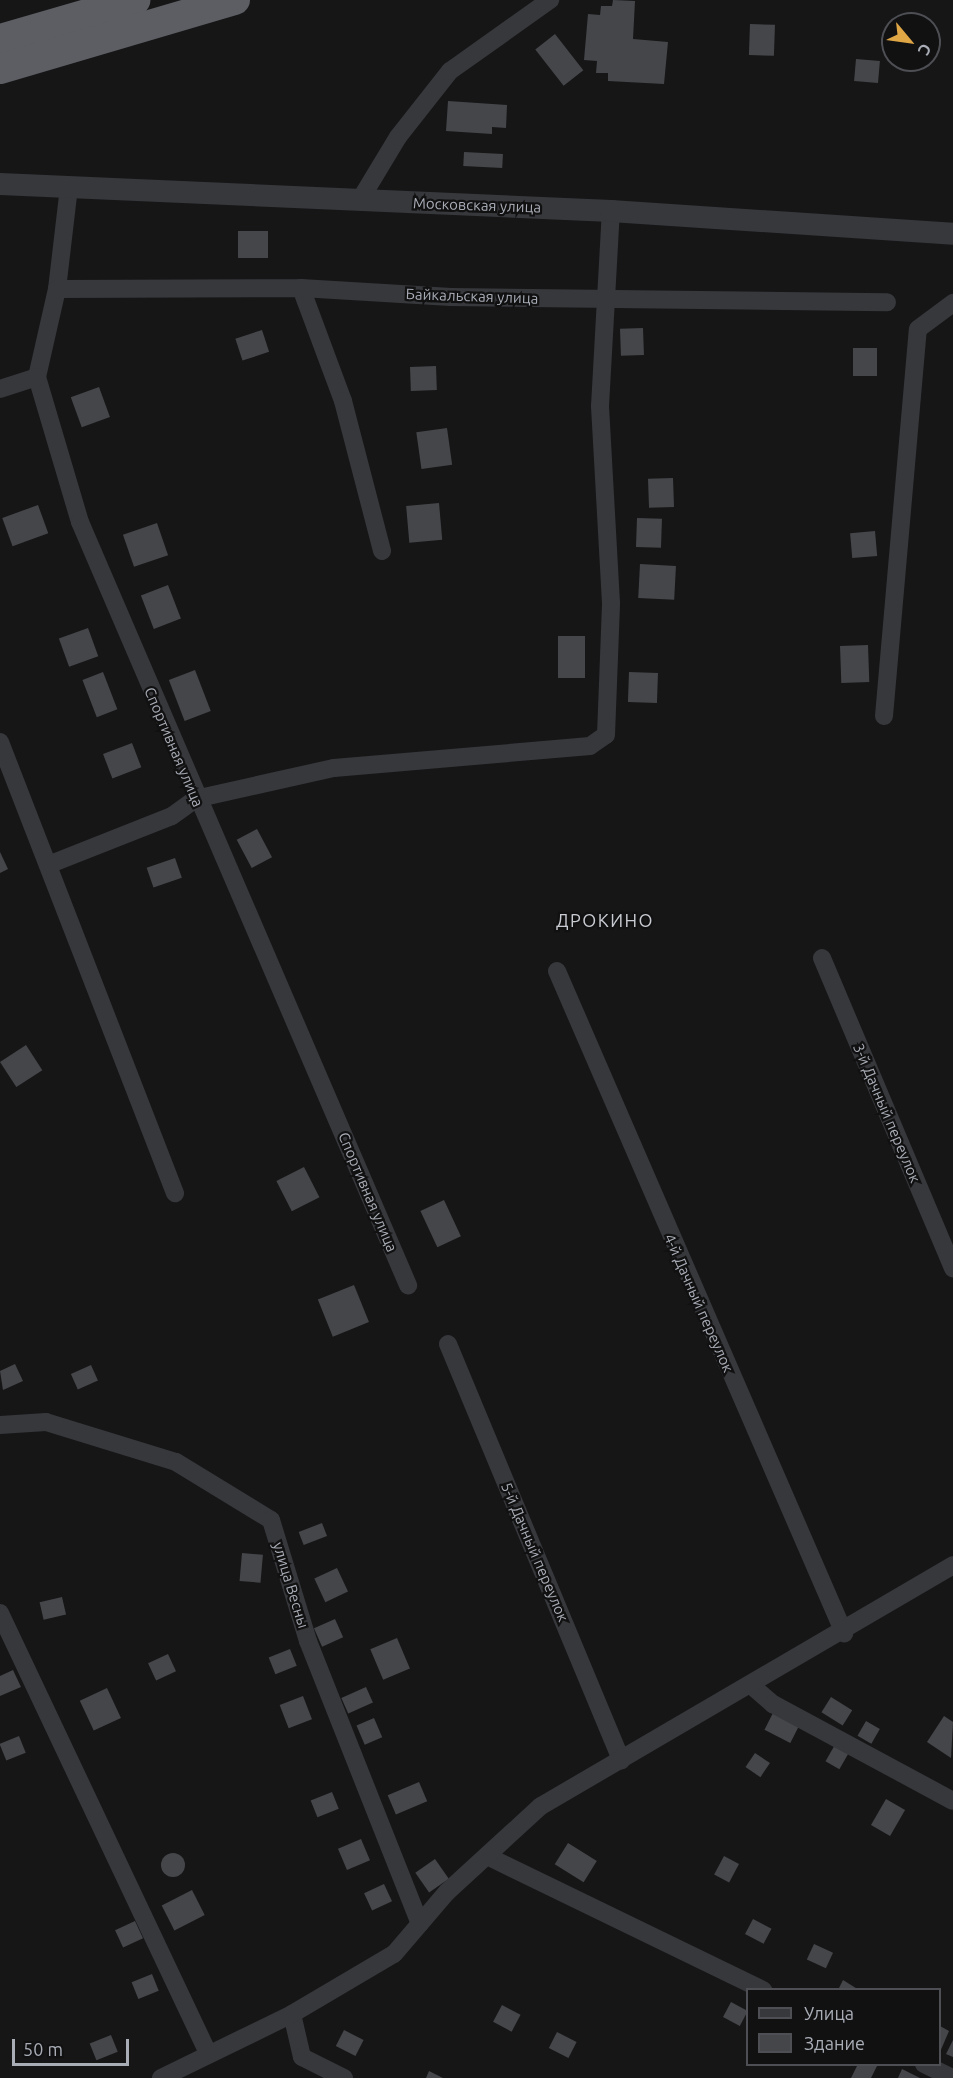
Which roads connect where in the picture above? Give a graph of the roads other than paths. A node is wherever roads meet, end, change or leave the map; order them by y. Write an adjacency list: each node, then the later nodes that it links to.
1 (135, 0): 4 (highway)
2 (235, 0): 5 (highway)
3 (550, 0): 8 (street)
4 (0, 39)
5 (0, 69)
6 (0, 184): 7 (street, Московская улица)
7 (69, 187): 8 (street, Московская улица); 12 (street, Спортивная улица)
8 (360, 200): 9 (street, Московская улица)
9 (611, 211): 10 (street, Московская улица); 13 (street)
10 (953, 234)
11 (301, 288): 12 (street, Байкальская улица); 13 (street, Байкальская улица); 18 (street)
12 (57, 289): 16 (street, Спортивная улица)
13 (606, 299): 14 (street, Байкальская улица); 21 (street)
14 (887, 302)
15 (953, 303): 19 (street)
16 (37, 377): 17 (street); 21 (street, Спортивная улица)
17 (0, 389)
18 (382, 551)
19 (884, 717)
20 (0, 742): 22 (street)
21 (195, 798): 22 (street); 27 (street, Спортивная улица)
22 (48, 865): 25 (street)
23 (822, 958): 26 (street, 3-й Дачный переулок)
24 (557, 971): 32 (street, 4-й Дачный переулок)
25 (176, 1193)
26 (953, 1268)
27 (408, 1285)
28 (448, 1344): 34 (street, 5-й Дачный переулок)
29 (0, 1425): 37 (street, улица Весны)
30 (953, 1565): 32 (street)
31 (0, 1613): 40 (street)
32 (844, 1633): 33 (street)
33 (752, 1686): 34 (street); 35 (street)
34 (621, 1760): 36 (street)
35 (953, 1801)
36 (489, 1857): 37 (street); 38 (street)
37 (420, 1924): 39 (street)
38 (761, 1988)
39 (292, 2014): 40 (street); 43 (street)
40 (208, 2053): 42 (street)
41 (928, 2066): 44 (street)
42 (161, 2078)
43 (344, 2078)
44 (953, 2078)

